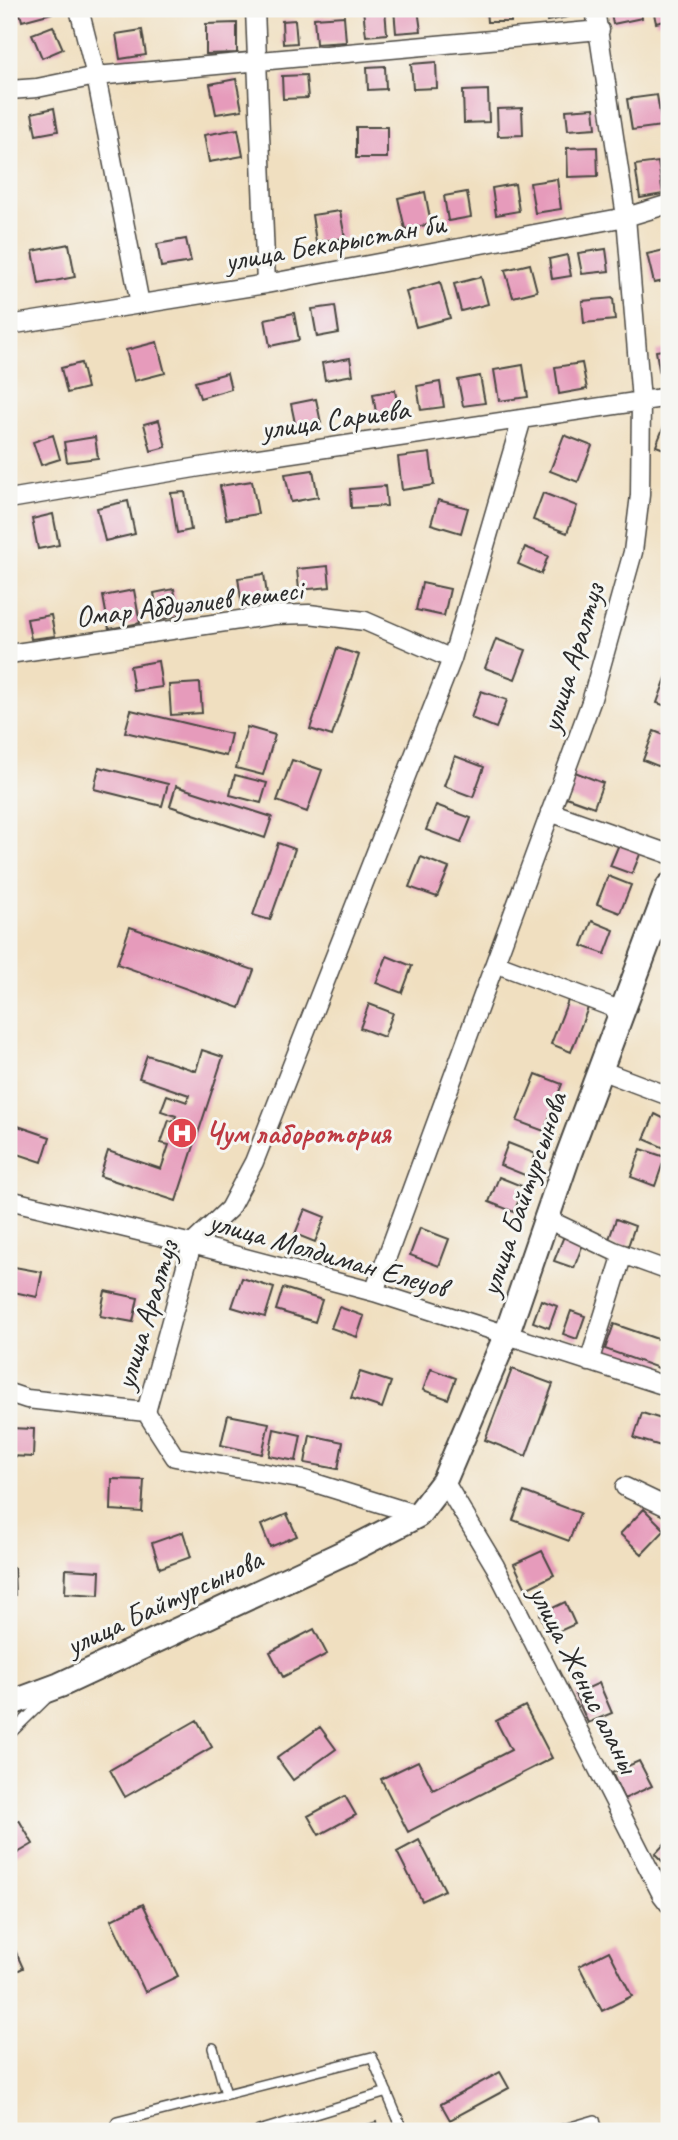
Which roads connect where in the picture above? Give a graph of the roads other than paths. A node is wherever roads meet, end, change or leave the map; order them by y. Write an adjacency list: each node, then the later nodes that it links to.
1 (79, 9): 6 (street)
2 (255, 9): 5 (street)
3 (595, 9): 4 (street, улица Аралтуз)
4 (600, 30): 5 (street); 9 (street, улица Аралтуз)
5 (258, 62): 6 (street); 10 (street)
6 (96, 76): 7 (street); 11 (street)
7 (9, 90)
8 (669, 204): 9 (street, улица Бекарыстан би)
9 (626, 216): 10 (street, улица Бекарыстан би); 14 (street, улица Аралтуз)
10 (266, 284): 11 (street, улица Бекарыстан би)
11 (140, 304): 12 (street, улица Бекарыстан би)
12 (9, 325)
13 (669, 397): 14 (street, улица Сариева)
14 (641, 401): 15 (street, улица Сариева); 19 (street, улица Аралтуз)
15 (522, 419): 16 (street, улица Сариева); 18 (street, улица Аралтуз)
16 (9, 499)
17 (9, 654): 18 (street, Омар Абдуәлиев көшесі)
18 (452, 659): 28 (street, улица Аралтуз)
19 (551, 812): 20 (street); 22 (street, улица Аралтуз)
20 (669, 854)
21 (669, 886): 23 (street, улица Байтурсынова)
22 (495, 963): 23 (street); 31 (street, улица Аралтуз)
23 (622, 1011): 24 (street, улица Байтурсынова)
24 (600, 1070): 25 (street); 27 (street, улица Байтурсынова)
25 (669, 1097)
26 (9, 1200): 28 (street, улица Молдиман Елеуов)
27 (547, 1219): 29 (street); 32 (street, улица Байтурсынова)
28 (192, 1244): 31 (street, улица Молдиман Елеуов); 36 (street, улица Аралтуз)
29 (623, 1254): 30 (street); 33 (street)
30 (669, 1271)
31 (374, 1292): 32 (street, улица Молдиман Елеуов)
32 (506, 1336): 33 (street, улица Молдиман Елеуов); 37 (street, улица Байтурсынова)
33 (589, 1362): 34 (street, улица Молдиман Елеуов)
34 (669, 1387)
35 (9, 1393): 36 (street)
36 (146, 1412): 40 (street)
37 (444, 1481): 40 (street, улица Байтурсынова); 44 (street, улица Женис аланы)
38 (625, 1487): 39 (street)
39 (669, 1508)
40 (418, 1515): 41 (street, улица Байтурсынова)
41 (60, 1685): 42 (street, улица Байтурсынова); 43 (lane)
42 (9, 1704)
43 (9, 1735)
44 (669, 1904)
45 (213, 2048): 47 (lane)
46 (387, 2092): 47 (lane); 49 (lane); 50 (lane)
47 (226, 2094): 48 (lane)
48 (119, 2131)
49 (259, 2131)
50 (403, 2131)
51 (557, 2131): 52 (lane)
52 (598, 2131)

